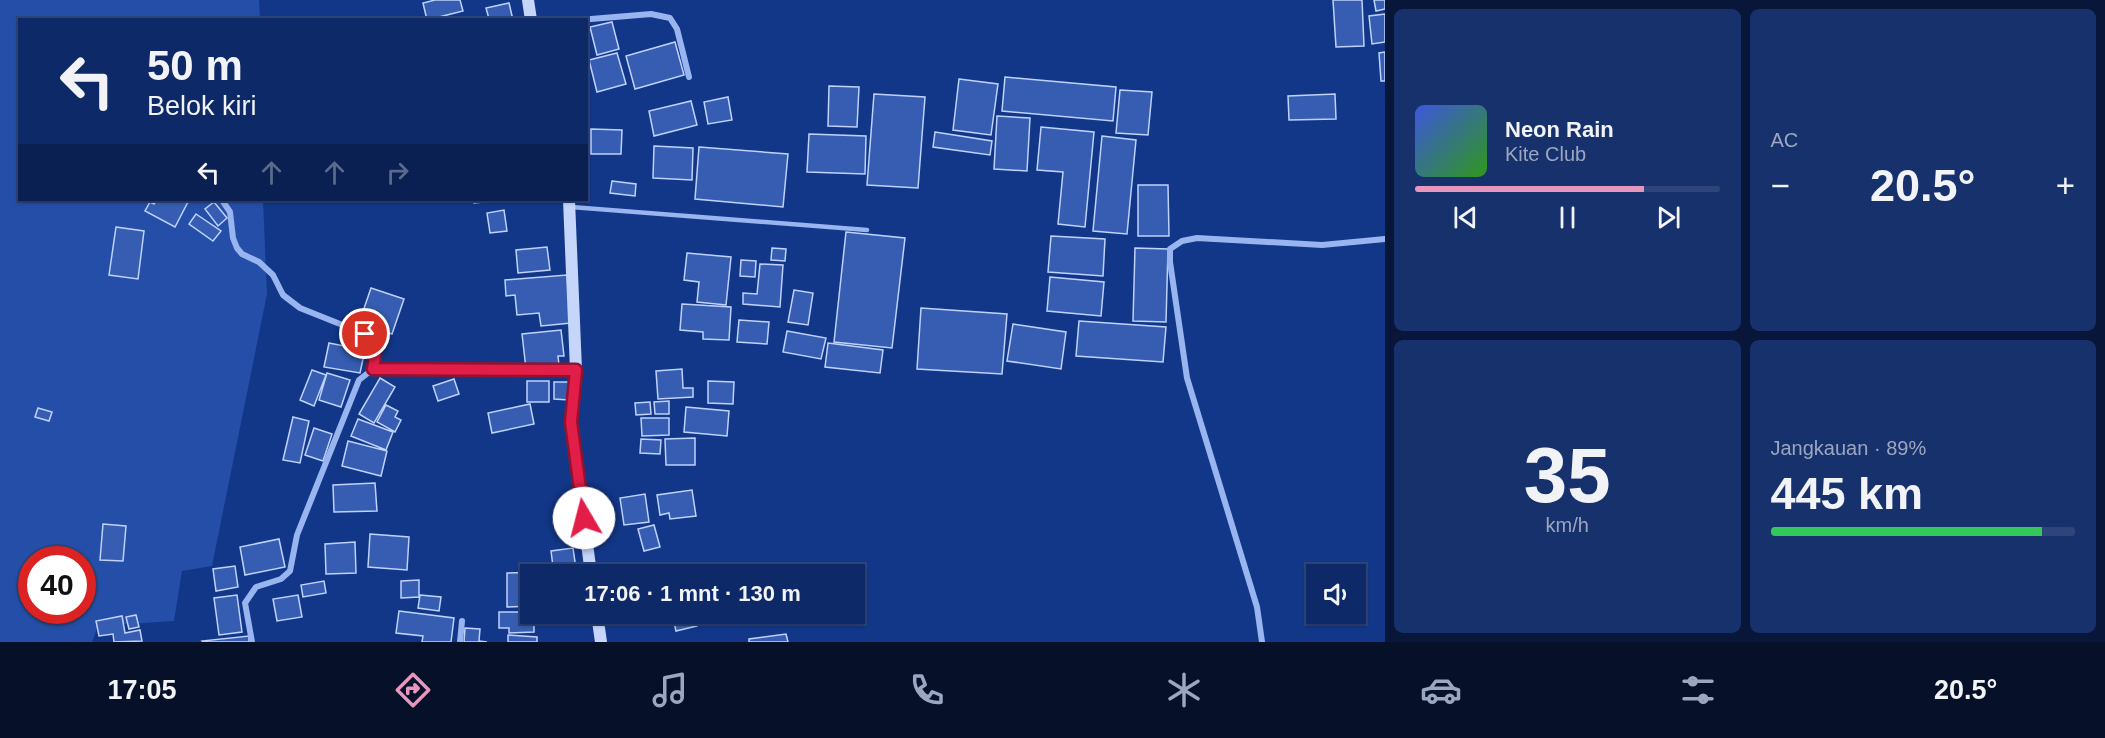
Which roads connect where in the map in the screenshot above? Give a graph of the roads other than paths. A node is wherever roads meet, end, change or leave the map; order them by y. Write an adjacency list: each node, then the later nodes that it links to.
1 (528, 0): 2 (street)
2 (531, 18)
3 (588, 19): 4 (street)
4 (689, 77)
5 (223, 201): 9 (street)
6 (570, 203): 7 (lane); 10 (street)
7 (867, 230)
8 (1385, 239): 17 (street)
9 (373, 369): 10 (street); 14 (street)
10 (576, 370): 11 (street)
11 (590, 564)
12 (462, 621): 15 (street)
13 (598, 624): 16 (street)
14 (252, 642)
15 (459, 642)
16 (601, 642)
17 (1262, 642)

